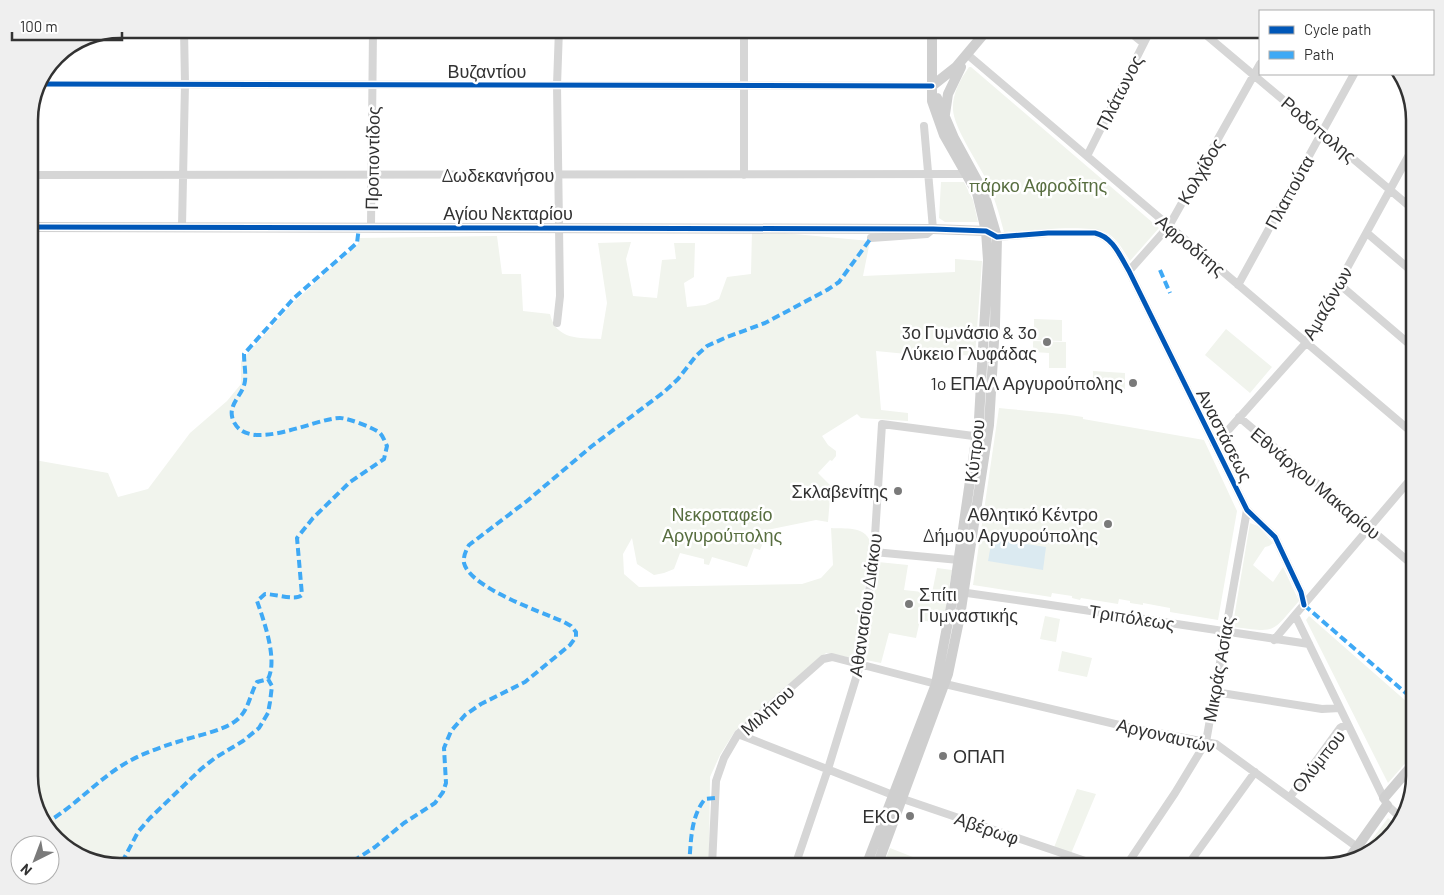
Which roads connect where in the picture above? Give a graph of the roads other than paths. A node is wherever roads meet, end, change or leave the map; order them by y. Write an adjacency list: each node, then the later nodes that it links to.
1 (184, 38): 16 (street)
2 (373, 38): 17 (street, Προποντίδος)
3 (559, 38): 18 (street)
4 (744, 38): 19 (street)
5 (932, 38): 20 (main road, Κύπρου)
6 (981, 38): 11 (main road)
7 (1137, 38): 10 (street)
8 (1146, 38): 10 (street, Πλάτωνος)
9 (1210, 38): 13 (street, Ροδόπολης)
10 (1143, 43): 24 (street, Πλάτωνος)
11 (968, 55): 20 (main road); 21 (main road); 24 (street, Αφροδίτης)
12 (1259, 66): 13 (street, Κολχίδος)
13 (1254, 75): 23 (street, Ροδόπολης); 37 (street, Κολχίδος)
14 (1353, 75): 23 (street, Πλαπούτα)
15 (46, 84): 16 (street, Βυζαντίου)
16 (185, 84): 17 (street, Βυζαντίου); 29 (street)
17 (373, 85): 18 (street, Βυζαντίου); 30 (street, Προποντίδος)
18 (557, 85): 19 (street, Βυζαντίου); 31 (street)
19 (744, 85): 20 (street, Βυζαντίου); 32 (street)
20 (932, 86): 21 (main road, Κύπρου); 27 (main road, Κύπρου)
21 (945, 115): 43 (main road, Κύπρου)
22 (924, 126): 26 (street)
23 (1322, 132): 33 (street, Ροδόπολης); 48 (street, Πλαπούτα)
24 (1087, 156): 37 (street, Αφροδίτης)
25 (1406, 161): 33 (street, Αμαζόνων)
26 (927, 174): 27 (street, Δωδεκανήσου); 32 (street, Δωδεκανήσου); 40 (street)
27 (967, 174): 41 (main road, Κύπρου)
28 (38, 175): 29 (street, Δωδεκανήσου)
29 (183, 175): 30 (street, Δωδεκανήσου); 35 (street)
30 (372, 175): 31 (street, Δωδεκανήσου); 36 (street, Προποντίδος)
31 (558, 175): 32 (street, Δωδεκανήσου); 39 (street)
32 (744, 175)
33 (1390, 190): 34 (street, Ροδόπολης); 42 (street, Αμαζόνων)
34 (1406, 203)
35 (182, 226): 36 (main road, Αγίου Νεκταρίου); 38 (main road, Αγίου Νεκταρίου)
36 (371, 226): 39 (main road, Αγίου Νεκταρίου)
37 (1169, 226): 46 (street, Κολχίδος); 48 (street, Αφροδίτης)
38 (38, 227)
39 (559, 227): 40 (main road, Αγίου Νεκταρίου); 49 (street)
40 (933, 228): 41 (main road, Αγίου Νεκταρίου); 44 (street)
41 (986, 230): 43 (main road); 54 (main road, Κύπρου)
42 (1367, 234): 45 (street); 47 (street, Αμαζόνων)
43 (997, 237): 46 (street); 54 (main road, Κύπρου)
44 (870, 238)
45 (1406, 266)
46 (1129, 271): 55 (street, Αναστάσεως)
47 (1339, 284): 50 (street); 51 (street, Αμαζόνων)
48 (1238, 285): 51 (street, Αφροδίτης)
49 (557, 324)
50 (1406, 341)
51 (1306, 342): 52 (street, Αμαζόνων); 53 (street, Αφροδίτης)
52 (1239, 417): 55 (street, Αμαζόνων); 58 (street, Εθνάρχου Μακαρίου)
53 (1406, 427)
54 (982, 437): 59 (street, Αθανασίου Διάκου); 61 (main road, Κύπρου); 62 (main road, Κύπρου)
55 (1214, 444): 57 (street, Αναστάσεως)
56 (1406, 485): 58 (street)
57 (1247, 510): 63 (street, Αναστάσεως); 65 (street, Μικράς Ασίας)
58 (1369, 528): 60 (street, Εθνάρχου Μακαρίου); 63 (street)
59 (874, 552): 61 (street); 68 (street, Αθανασίου Διάκου)
60 (1406, 559)
61 (959, 560): 62 (main road, Κύπρου)
62 (959, 592): 65 (street, Τριπόλεως); 69 (main road, Κύπρου)
63 (1304, 605): 64 (street)
64 (1295, 615): 66 (street); 67 (street)
65 (1225, 632): 66 (street, Τριπόλεως); 70 (street, Μικράς Ασίας)
66 (1274, 640): 67 (street, Τριπόλεως)
67 (1309, 644): 71 (street)
68 (860, 665): 69 (street, Αργοναυτών); 73 (street, Μιλήτου); 75 (street, Αθανασίου Διάκου)
69 (940, 684): 74 (street, Αργοναυτών); 78 (main road, Κύπρου)
70 (1215, 692): 71 (street); 74 (street, Μικράς Ασίας)
71 (1340, 708): 72 (street)
72 (1347, 724): 79 (street, Ολύμπου); 80 (street)
73 (738, 734): 75 (street, Αβέρωφ); 85 (street, Μιλήτου)
74 (1206, 742): 76 (street, Αργοναυτών); 90 (street, Μικράς Ασίας)
75 (828, 770): 78 (street, Αβέρωφ); 86 (street, Αθανασίου Διάκου)
76 (1255, 772): 79 (street, Αργοναυτών); 91 (street)
77 (1406, 774): 80 (main road)
78 (898, 797): 87 (main road, Κύπρου); 88 (main road, Κύπρου); 89 (street, Αβέρωφ)
79 (1290, 798): 82 (street, Αργοναυτών)
80 (1386, 802): 81 (street); 82 (main road)
81 (1397, 814)
82 (1358, 847): 83 (street, Αργοναυτών); 84 (main road)
83 (1361, 849)
84 (1354, 852)
85 (713, 858)
86 (798, 858)
87 (870, 858)
88 (879, 858)
89 (1077, 858)
90 (1131, 858)
91 (1193, 858)

